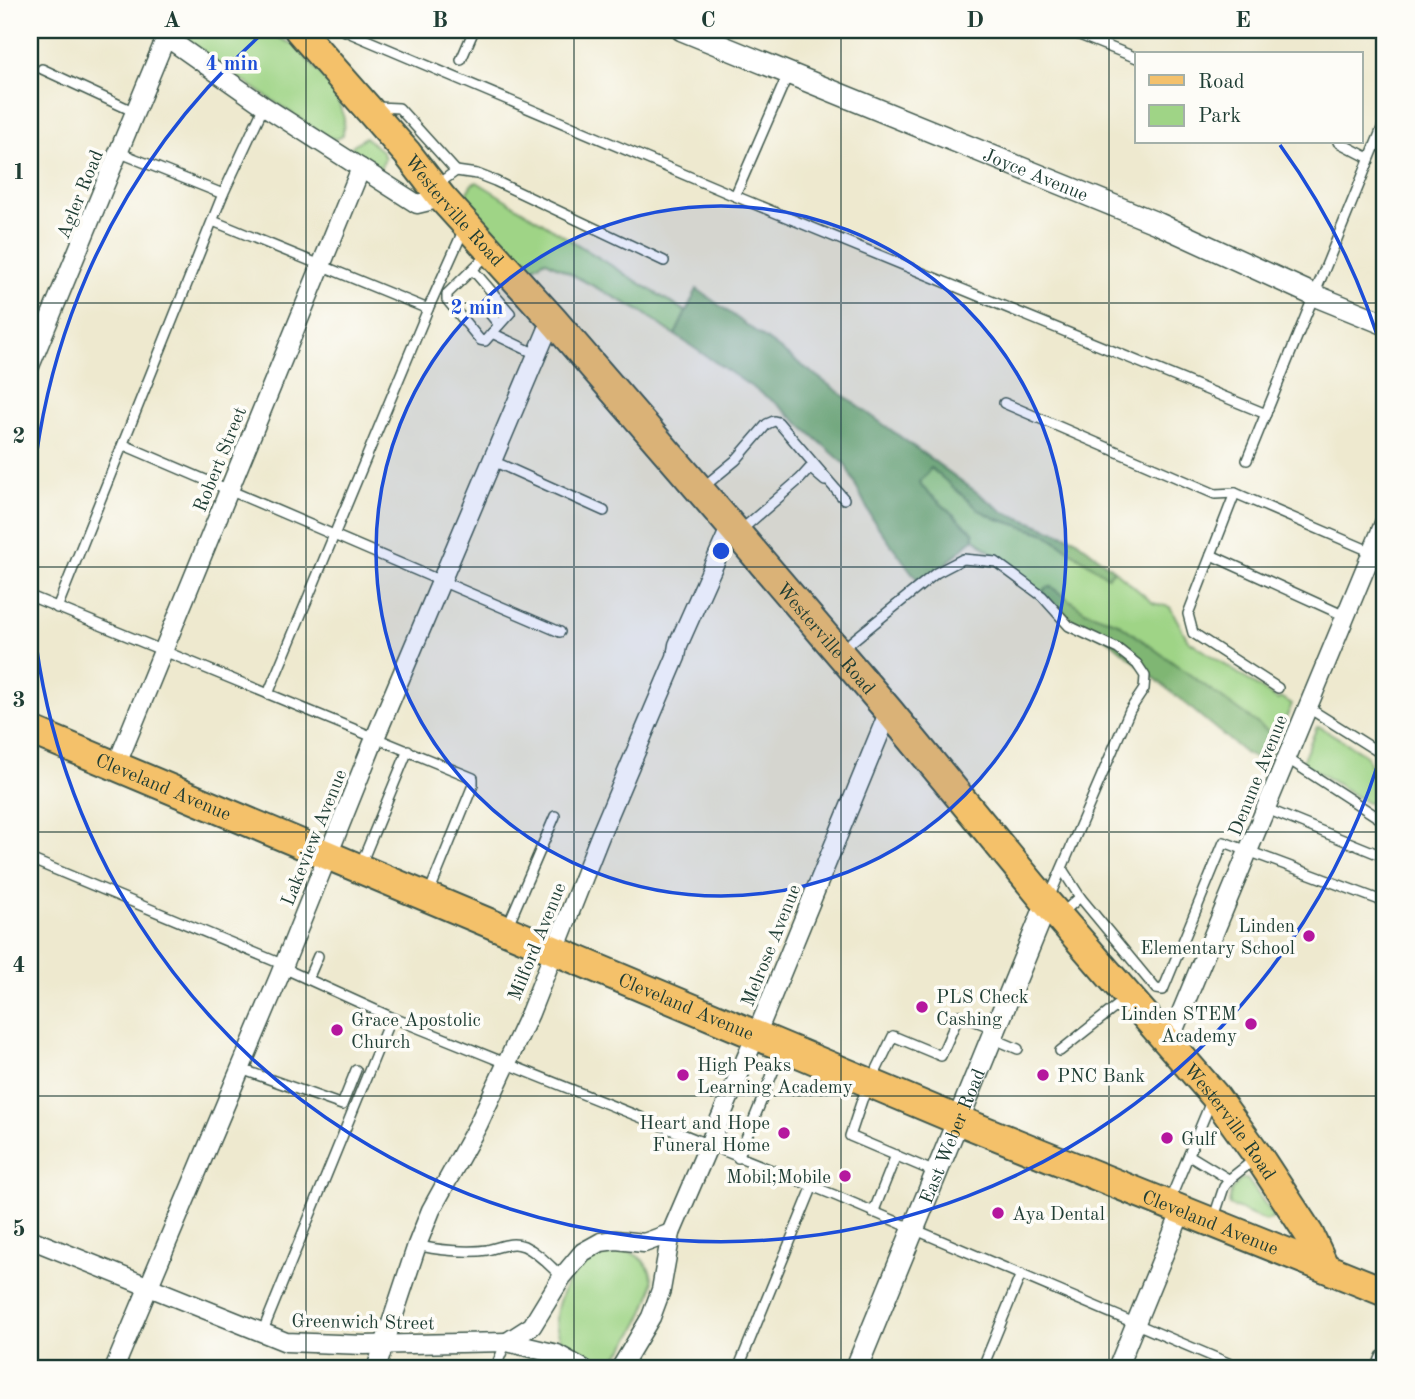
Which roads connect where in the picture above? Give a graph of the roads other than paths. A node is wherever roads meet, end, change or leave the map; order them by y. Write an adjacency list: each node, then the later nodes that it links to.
1 (299, 30): 12 (main road, Westerville Road)
2 (343, 30): 22 (lane)
3 (474, 30): 8 (lane)
4 (682, 30): 10 (street, Joyce Avenue)
5 (1067, 30): 7 (lane)
6 (160, 36): 11 (street); 13 (street, Agler Road)
7 (1135, 57)
8 (461, 60)
9 (41, 69): 13 (lane)
10 (788, 74): 22 (lane); 30 (street, Joyce Avenue)
11 (264, 106): 18 (street); 21 (lane)
12 (366, 107): 19 (lane); 20 (main road, Westerville Road)
13 (135, 112): 16 (street, Agler Road)
14 (1385, 121): 17 (lane)
15 (1342, 144): 17 (lane)
16 (118, 152): 21 (lane); 39 (street, Agler Road)
17 (1369, 158): 30 (lane)
18 (360, 168): 20 (street); 27 (street, Robert Street)
19 (456, 171): 20 (lane); 26 (lane)
20 (438, 193): 24 (main road, Westerville Road)
21 (223, 194): 23 (lane)
22 (735, 196): 41 (lane)
23 (213, 221): 27 (lane); 42 (lane)
24 (466, 224): 25 (main road, Westerville Road); 32 (lane)
25 (482, 261): 28 (lane); 31 (main road, Westerville Road)
26 (664, 261)
27 (321, 265): 32 (lane); 45 (street, Robert Street)
28 (462, 281): 29 (lane); 37 (lane)
29 (469, 289)
30 (1316, 296): 35 (street, Joyce Avenue); 41 (lane)
31 (519, 303): 34 (main road, Westerville Road); 36 (lane)
32 (428, 309): 51 (lane)
33 (489, 314): 36 (lane)
34 (552, 319): 38 (street, Lakeview Avenue); 46 (main road, Westerville Road)
35 (1385, 324)
36 (499, 325): 37 (lane)
37 (492, 333): 38 (lane)
38 (538, 355): 44 (street, Lakeview Avenue)
39 (30, 366)
40 (1003, 403): 47 (lane)
41 (1266, 414): 43 (lane)
42 (124, 445): 45 (lane); 56 (lane)
43 (1247, 460)
44 (494, 461): 48 (lane); 54 (street, Lakeview Avenue)
45 (229, 490): 51 (lane); 59 (street, Robert Street)
46 (700, 490): 50 (main road, Westerville Road); 50 (lane)
47 (1235, 493): 52 (lane); 53 (lane)
48 (604, 511)
49 (1385, 521): 52 (street, Denune Avenue)
50 (734, 530): 60 (main road, Westerville Road); 85 (street, Milford Avenue)
51 (335, 535): 54 (lane); 62 (lane)
52 (1372, 552): 57 (street, Denune Avenue)
53 (1211, 555): 57 (lane); 61 (lane)
54 (442, 581): 58 (lane); 66 (street, Lakeview Avenue)
55 (30, 596): 56 (lane)
56 (57, 608): 59 (lane)
57 (1345, 616): 63 (street, Denune Avenue)
58 (560, 632)
59 (164, 650): 62 (lane); 70 (street, Robert Street)
60 (838, 652): 64 (main road, Westerville Road); 79 (lane)
61 (1278, 688)
62 (268, 694): 66 (lane)
63 (1307, 707): 68 (lane); 69 (street, Denune Avenue)
64 (889, 710): 83 (main road, Westerville Road); 93 (street, Melrose Avenue)
65 (31, 733): 70 (main road, Cleveland Avenue)
66 (375, 738): 67 (lane); 75 (street, Lakeview Avenue)
67 (408, 750): 78 (lane); 80 (lane)
68 (1385, 756)
69 (1288, 759): 71 (street, Denune Avenue); 73 (lane)
70 (116, 766): 75 (main road, Cleveland Avenue)
71 (1267, 809): 74 (street, Denune Avenue); 76 (lane)
72 (555, 816): 84 (lane)
73 (1385, 822)
74 (1249, 851): 82 (lane); 86 (lane); 94 (street, Denune Avenue)
75 (329, 856): 78 (main road, Cleveland Avenue); 88 (street, Lakeview Avenue)
76 (1385, 857)
77 (30, 859): 88 (lane)
78 (359, 869): 80 (main road, Cleveland Avenue)
79 (1062, 869): 81 (lane); 83 (lane)
80 (427, 897): 84 (main road, Cleveland Avenue)
81 (1080, 897): 83 (lane); 86 (lane)
82 (1385, 902)
83 (1053, 910): 86 (main road, Westerville Road); 92 (street, East Weber Road)
84 (506, 930): 85 (main road, Cleveland Avenue)
85 (555, 951): 93 (main road, Cleveland Avenue); 98 (street, Milford Avenue)
86 (1106, 951): 90 (main road, Westerville Road)
87 (318, 956): 89 (lane)
88 (284, 965): 89 (lane); 99 (street, Lakeview Avenue)
89 (308, 979): 91 (lane)
90 (1128, 997): 94 (main road, Westerville Road); 97 (lane)
91 (391, 1017): 98 (lane); 127 (lane)
92 (994, 1034): 96 (lane); 101 (lane); 103 (street, East Weber Road)
93 (756, 1035): 95 (main road, Cleveland Avenue); 104 (street, Melrose Avenue)
94 (1168, 1044): 102 (main road, Westerville Road)
95 (783, 1047): 101 (main road, Cleveland Avenue); 108 (lane)
96 (1018, 1049)
97 (1060, 1051)
98 (507, 1064): 104 (lane); 120 (street, Milford Avenue)
99 (241, 1069): 100 (lane); 124 (street, Lakeview Avenue)
100 (356, 1070)
101 (870, 1083): 103 (main road, Cleveland Avenue); 105 (lane)
102 (1213, 1095): 106 (lane); 107 (main road, Westerville Road)
103 (958, 1120): 109 (street, East Weber Road); 113 (main road, Cleveland Avenue)
104 (709, 1146): 108 (lane); 117 (street, Melrose Avenue)
105 (896, 1155): 109 (lane); 114 (lane)
106 (1189, 1155): 110 (lane); 113 (lane)
107 (1258, 1156): 110 (lane); 111 (main road, Westerville Road)
108 (738, 1158): 112 (lane)
109 (937, 1173): 116 (street, East Weber Road)
110 (1230, 1180): 115 (lane)
111 (1274, 1183): 118 (main road); 121 (main road, Westerville Road)
112 (812, 1188): 114 (lane); 136 (lane)
113 (1175, 1207): 115 (main road, Cleveland Avenue); 126 (street)
114 (873, 1213): 116 (lane)
115 (1212, 1222): 118 (main road, Cleveland Avenue)
116 (913, 1231): 122 (lane); 137 (street, East Weber Road)
117 (671, 1233): 123 (street); 135 (street, Melrose Avenue)
118 (1246, 1235): 121 (main road, Cleveland Avenue)
119 (30, 1239): 124 (street, Greenwich Street)
120 (417, 1245): 123 (lane); 129 (street, Milford Avenue)
121 (1324, 1266): 125 (main road, Cleveland Avenue)
122 (1021, 1274): 126 (lane); 138 (lane)
123 (562, 1277): 128 (street)
124 (149, 1288): 127 (street, Greenwich Street); 131 (street, Lakeview Avenue)
125 (1385, 1291)
126 (1135, 1323): 139 (street); 140 (lane)
127 (262, 1334): 129 (street, Greenwich Street)
128 (506, 1342): 129 (street, Greenwich Street); 133 (lane); 134 (street, Greenwich Street)
129 (384, 1345): 132 (street, Milford Avenue)
130 (1385, 1359): 141 (street)
131 (114, 1369)
132 (376, 1369)
133 (495, 1369)
134 (584, 1369)
135 (621, 1369)
136 (738, 1369)
137 (856, 1369)
138 (982, 1369)
139 (1116, 1369)
140 (1242, 1369)
141 (1381, 1369)

